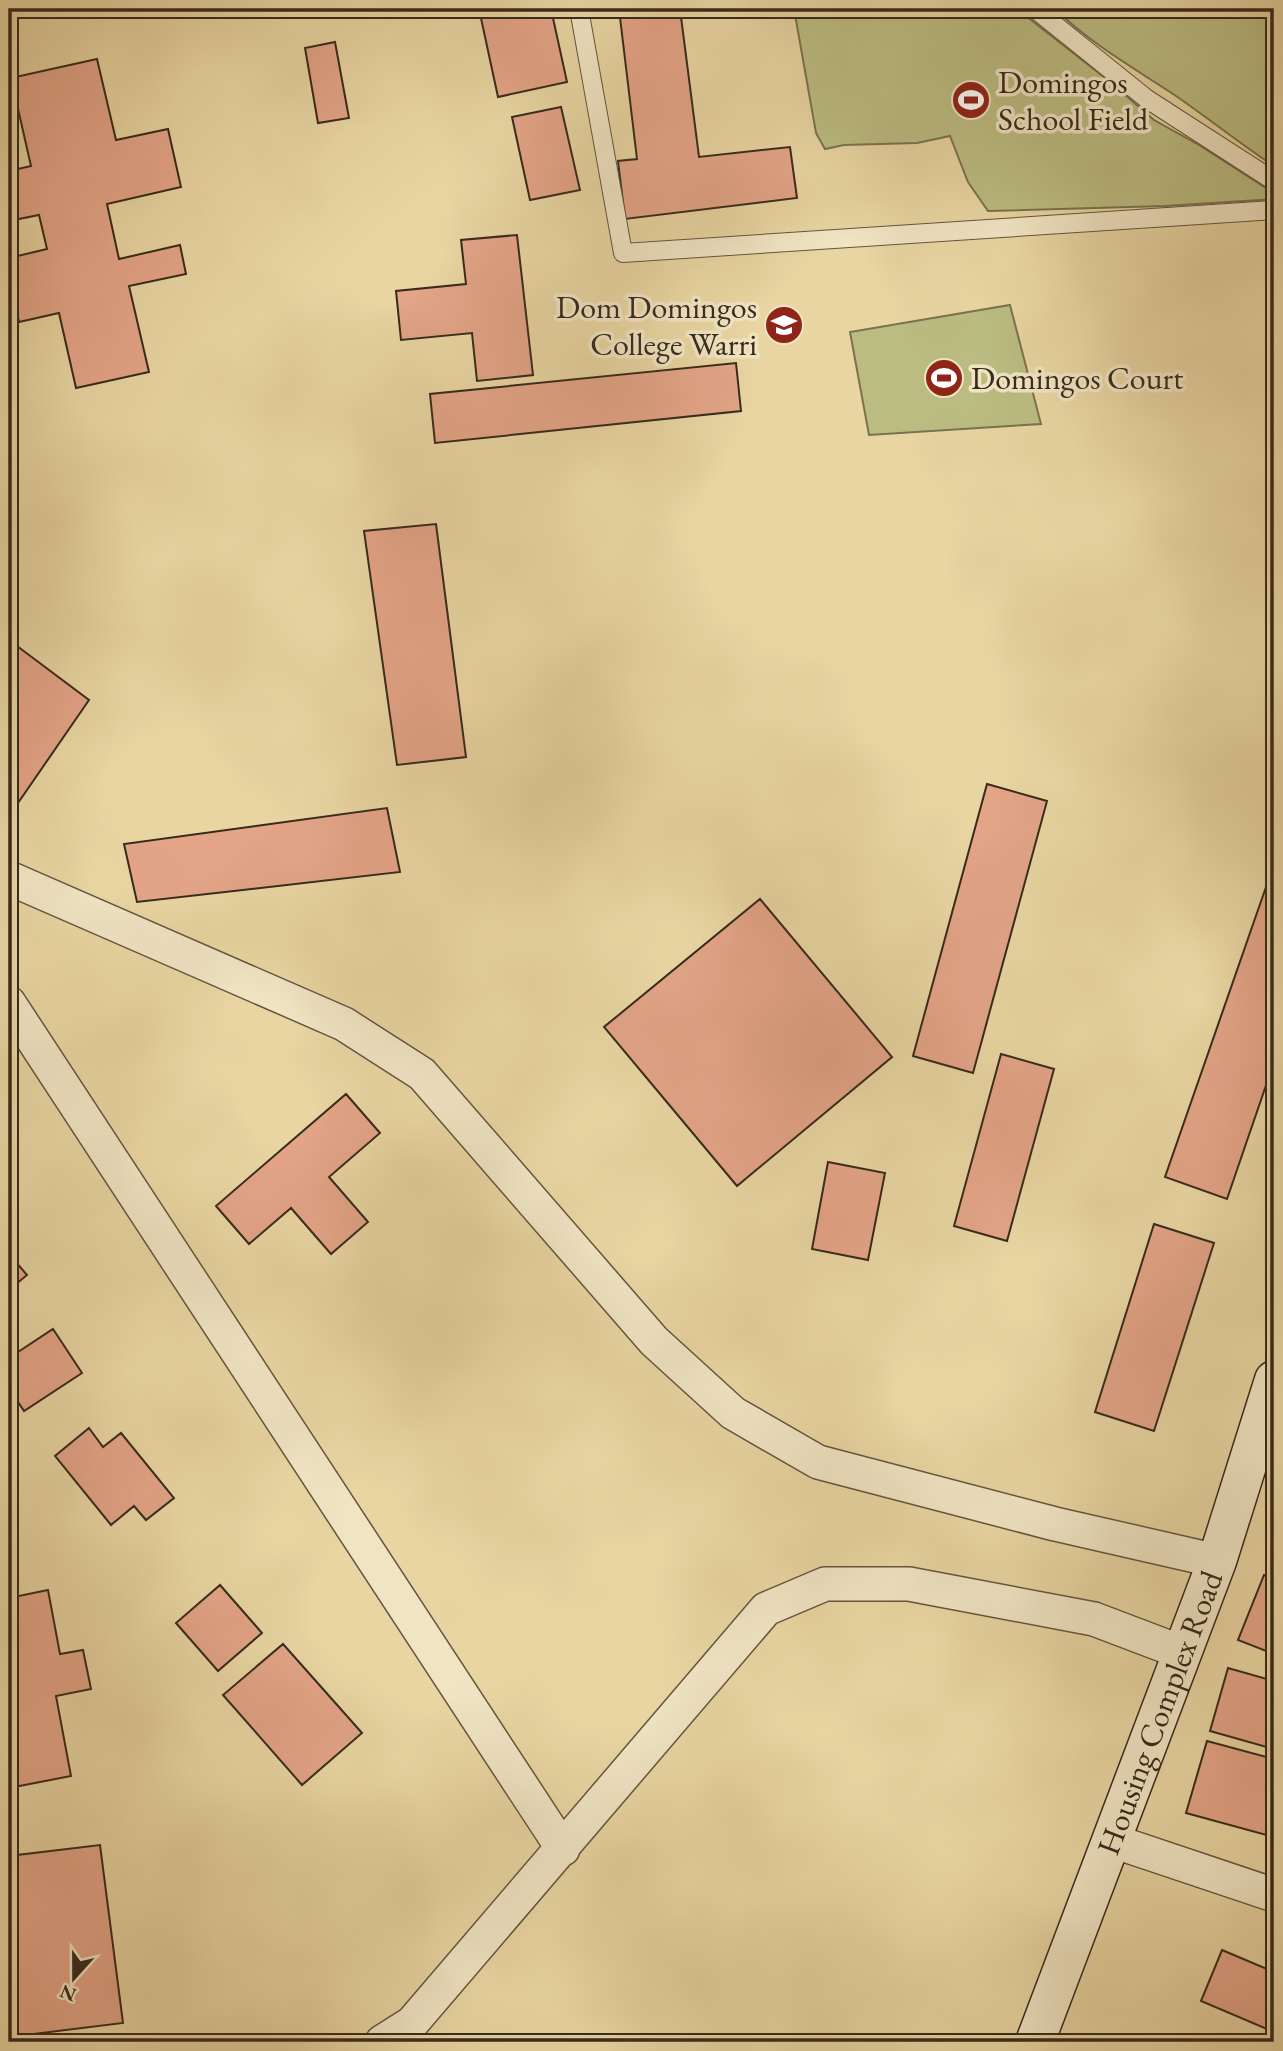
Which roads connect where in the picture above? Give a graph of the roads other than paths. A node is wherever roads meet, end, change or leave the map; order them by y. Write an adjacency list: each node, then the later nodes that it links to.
1 (579, 9): 4 (lane)
2 (1035, 9): 3 (lane)
3 (1274, 181)
4 (1274, 210)
5 (9, 878): 8 (street)
6 (9, 1003): 11 (street)
7 (1274, 1380): 8 (street, Housing Complex Road)
8 (1217, 1562): 9 (street, Housing Complex Road)
9 (1181, 1652): 10 (street, Housing Complex Road); 11 (street)
10 (1110, 1840): 12 (street); 14 (street, Housing Complex Road)
11 (563, 1849): 13 (street)
12 (1274, 1895)
13 (382, 2042)
14 (1035, 2042)

